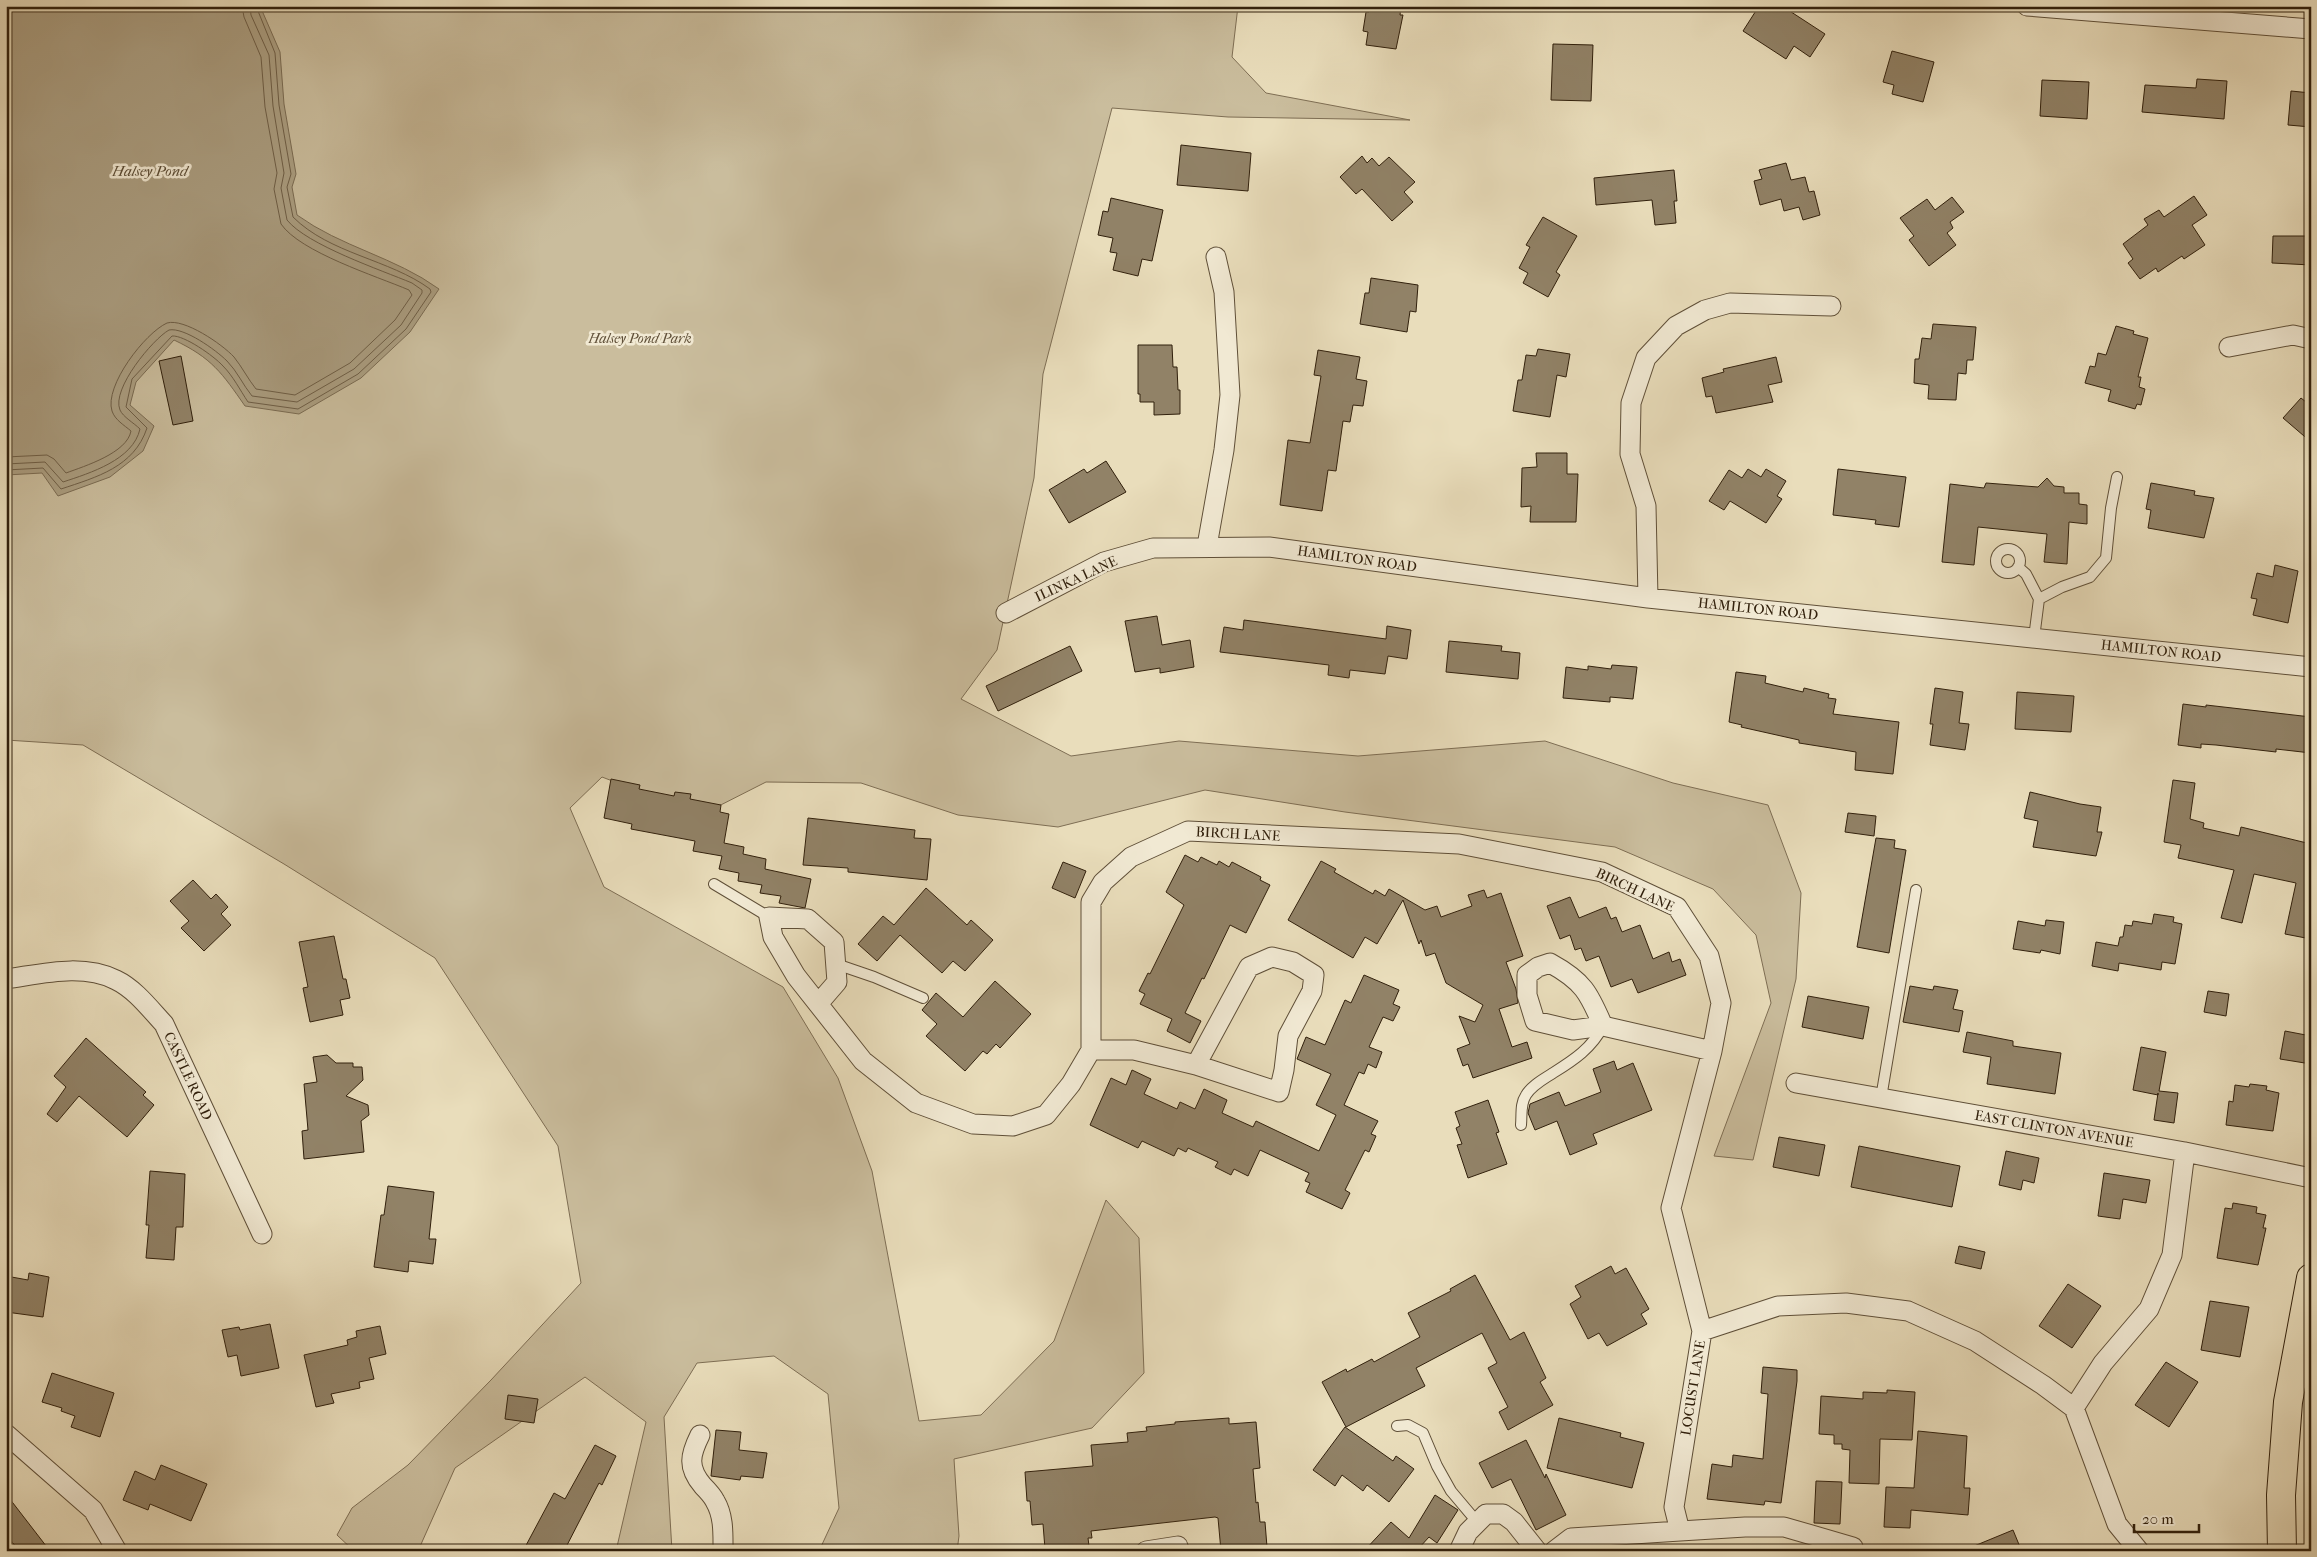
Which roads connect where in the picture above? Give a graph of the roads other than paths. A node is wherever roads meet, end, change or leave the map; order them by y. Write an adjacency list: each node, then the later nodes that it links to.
1 (2027, 6): 2 (street)
2 (2311, 29)
3 (1216, 257): 8 (street)
4 (1831, 306): 10 (street)
5 (2311, 339): 6 (street)
6 (2229, 347)
7 (2117, 476): 11 (lane)
8 (1207, 546): 10 (street, HAMILTON ROAD); 12 (street, ILINKA LANE)
9 (2018, 567): 11 (lane)
10 (1648, 598): 13 (street, HAMILTON ROAD)
11 (2039, 599): 13 (lane)
12 (1006, 613)
13 (2034, 638): 14 (street, HAMILTON ROAD)
14 (2311, 667)
15 (714, 884): 17 (lane)
16 (1916, 890): 28 (lane)
17 (769, 917): 18 (street); 22 (street)
18 (836, 964): 20 (lane); 22 (street)
19 (6, 979): 32 (street, CASTLE ROAD)
20 (923, 998)
21 (1720, 1003): 24 (street, BIRCH LANE); 25 (street, LOCUST LANE)
22 (818, 1004): 24 (street)
23 (1604, 1026): 25 (street); 29 (lane)
24 (1091, 1050): 26 (street)
25 (1712, 1051): 34 (street, LOCUST LANE)
26 (1196, 1065): 26 (street)
27 (1796, 1083): 28 (street, EAST CLINTON AVENUE)
28 (1882, 1098): 30 (street, EAST CLINTON AVENUE)
29 (1521, 1125)
30 (2185, 1152): 31 (street, EAST CLINTON AVENUE); 35 (street)
31 (2311, 1178)
32 (262, 1234)
33 (2311, 1278): 50 (main road)
34 (1702, 1331): 35 (street); 40 (street, LOCUST LANE)
35 (2074, 1408): 49 (street)
36 (1397, 1426): 39 (lane)
37 (6, 1434): 42 (street)
38 (700, 1435): 43 (street)
39 (1478, 1522): 46 (street); 47 (street)
40 (1680, 1531): 41 (street); 48 (street)
41 (1855, 1550)
42 (117, 1551)
43 (723, 1551)
44 (1146, 1551): 45 (street)
45 (1179, 1551)
46 (1459, 1551)
47 (1537, 1551)
48 (1554, 1551)
49 (2139, 1551)
50 (2282, 1551)

